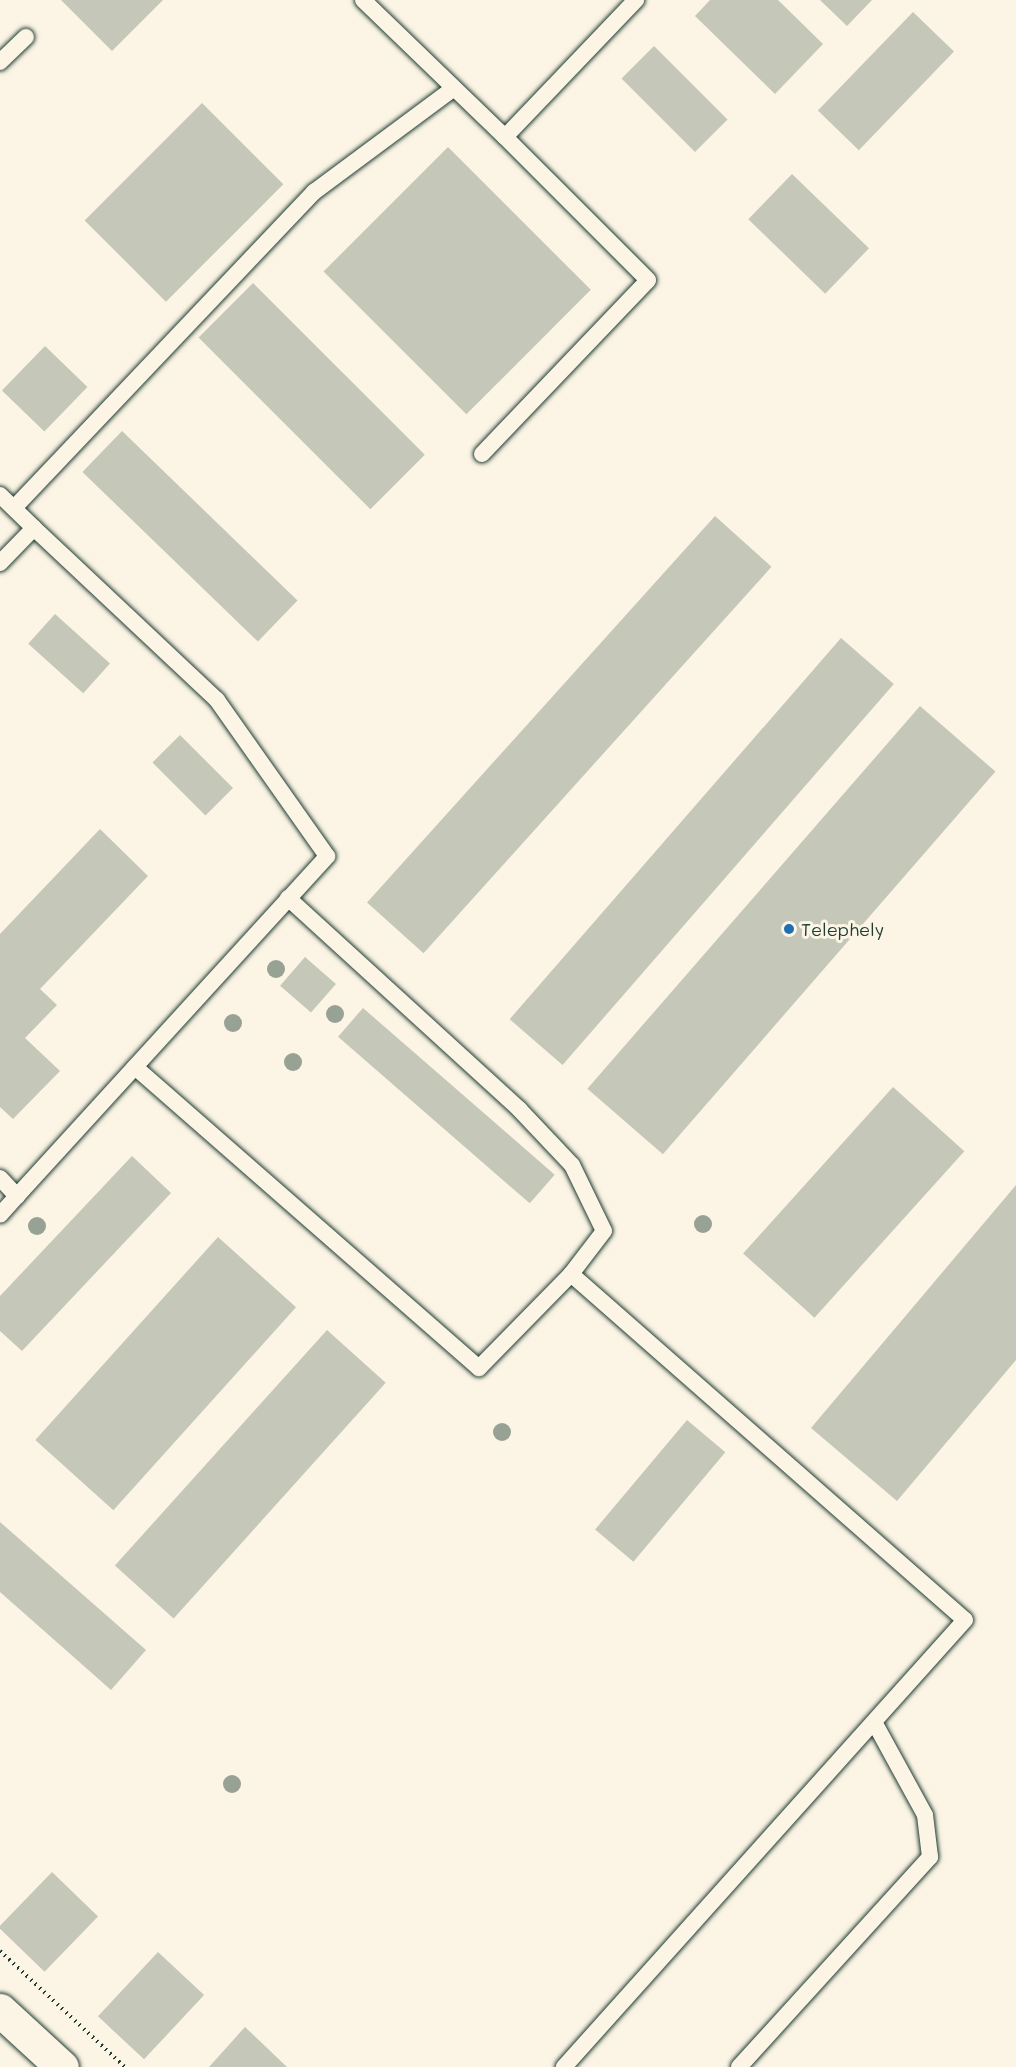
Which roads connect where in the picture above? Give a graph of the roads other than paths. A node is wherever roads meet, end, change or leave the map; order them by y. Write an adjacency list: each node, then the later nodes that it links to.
1 (363, 0): 5 (lane)
2 (636, 0): 6 (lane)
3 (26, 37): 4 (lane)
4 (0, 62)
5 (454, 88): 6 (lane); 9 (lane)
6 (505, 137): 7 (lane)
7 (482, 454)
8 (0, 495): 9 (lane)
9 (14, 508): 10 (lane)
10 (34, 528): 11 (lane); 12 (lane)
11 (0, 563)
12 (288, 898): 13 (lane); 17 (lane)
13 (135, 1067): 15 (lane); 17 (lane)
14 (0, 1178): 15 (lane)
15 (17, 1196): 16 (lane)
16 (0, 1215)
17 (572, 1274): 18 (lane)
18 (874, 1722): 21 (lane); 22 (lane)
19 (0, 2010): 20 (street)
20 (62, 2067)
21 (564, 2067)
22 (739, 2067)

